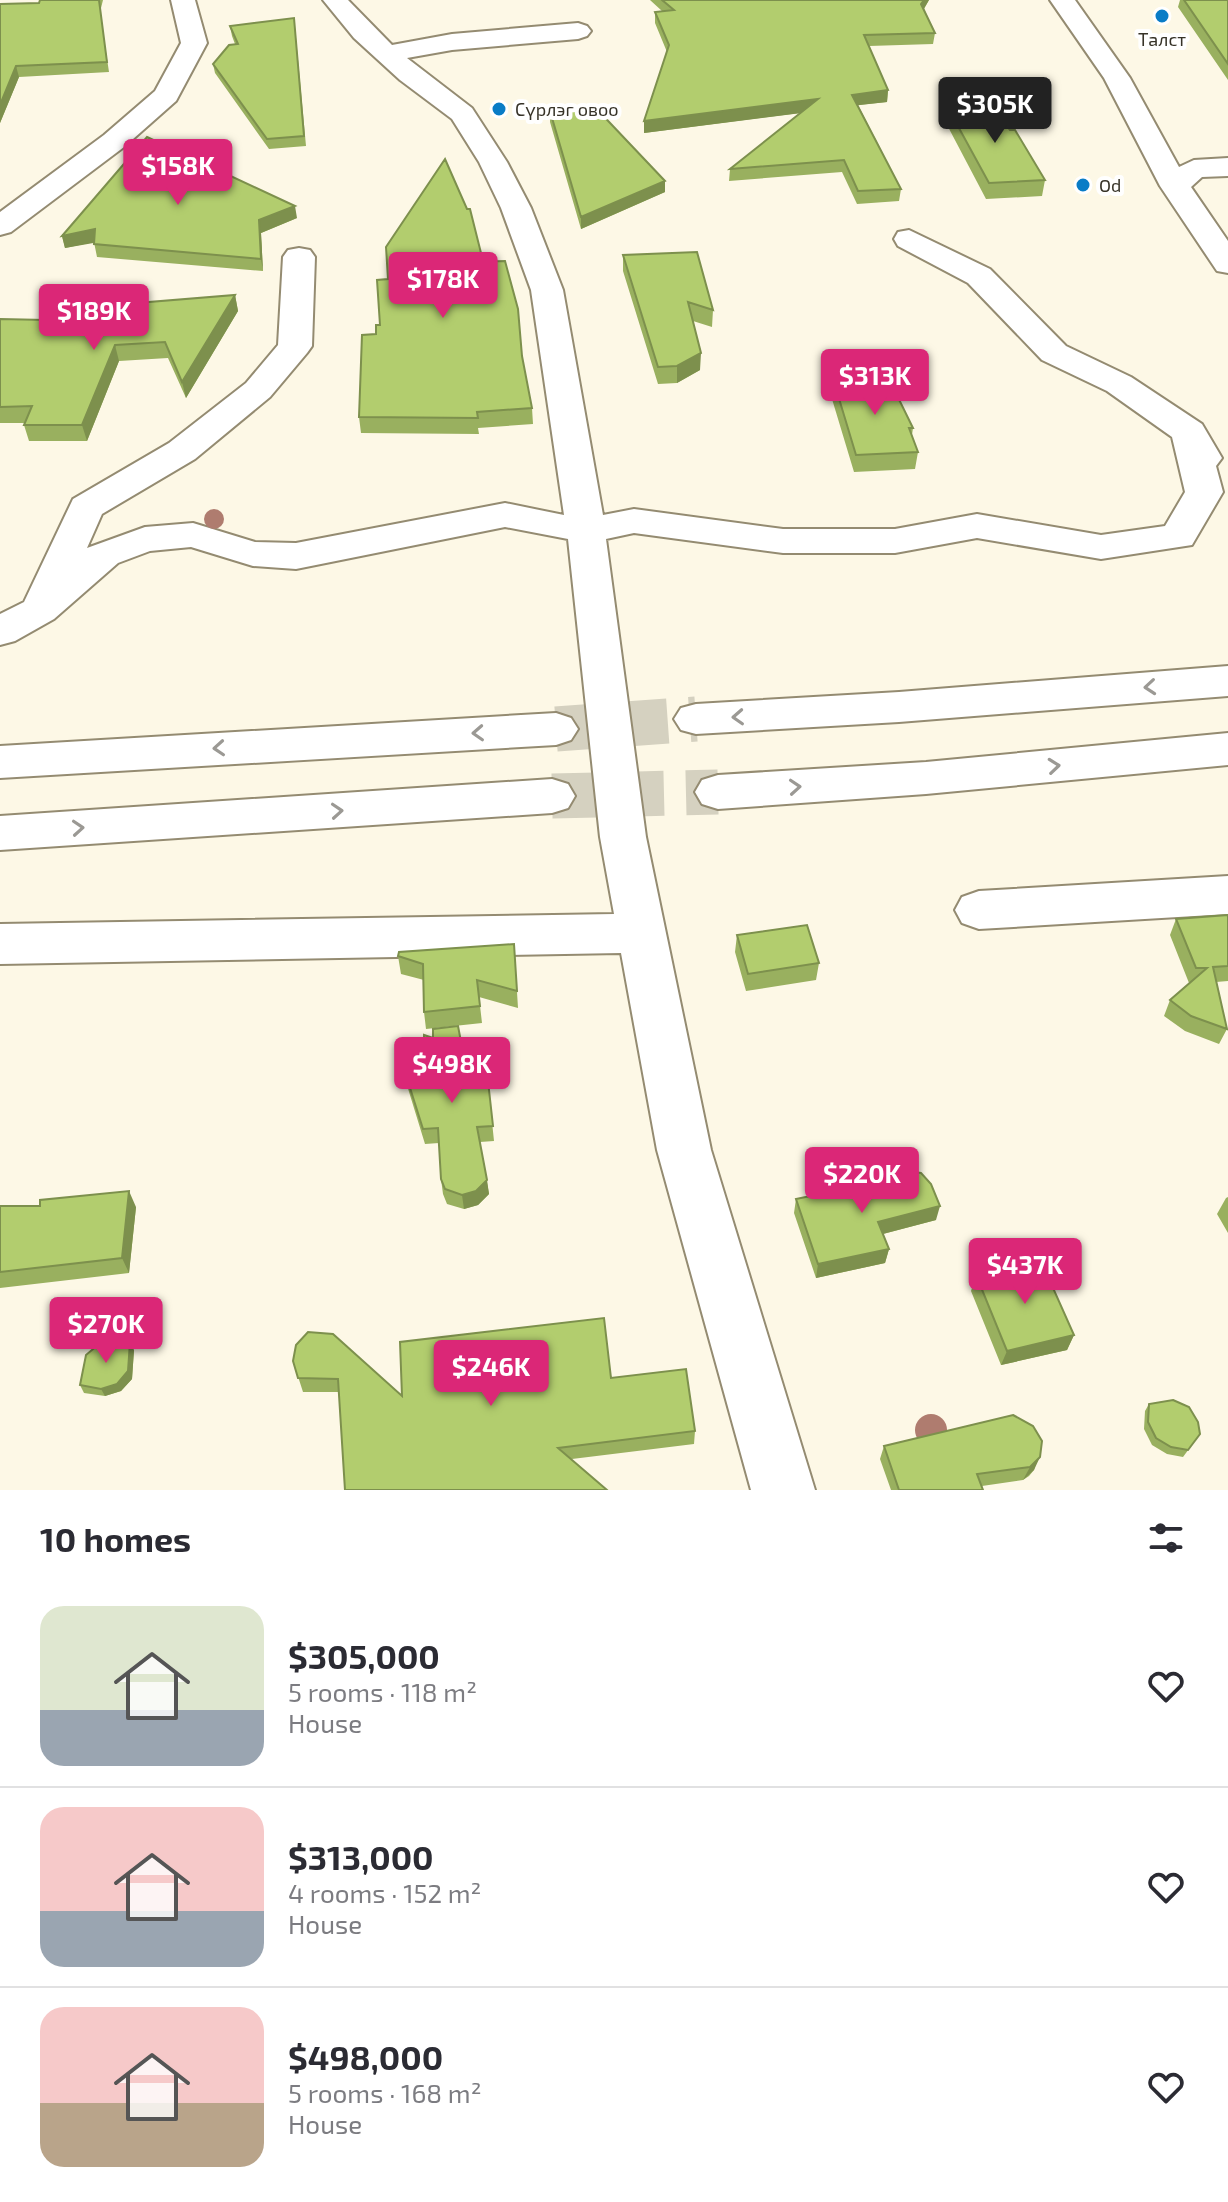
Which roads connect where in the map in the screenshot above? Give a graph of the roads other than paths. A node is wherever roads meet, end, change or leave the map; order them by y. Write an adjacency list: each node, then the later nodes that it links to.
1 (183, 0): 8 (street)
2 (335, 0): 5 (street)
3 (1062, 0): 7 (street)
4 (578, 31): 5 (street)
5 (386, 54): 14 (street)
6 (1228, 167): 7 (street)
7 (1175, 186): 11 (street)
8 (0, 226)
9 (909, 239): 12 (street)
10 (299, 257): 15 (street)
11 (1228, 264)
12 (1189, 432): 13 (street); 14 (street)
13 (1228, 501)
14 (586, 531): 15 (street); 27 (street)
15 (40, 610): 16 (street)
16 (0, 631)
17 (1228, 681): 18 (street, one-way to 18)
18 (696, 719)
19 (556, 729): 21 (street, one-way to 21)
20 (1228, 749): 22 (street, one-way to 20)
21 (0, 762)
22 (718, 792)
23 (552, 796): 24 (street, one-way to 23)
24 (0, 833)
25 (1228, 895): 26 (street)
26 (979, 910)
27 (643, 933): 28 (street); 29 (street)
28 (0, 944)
29 (783, 1490)

